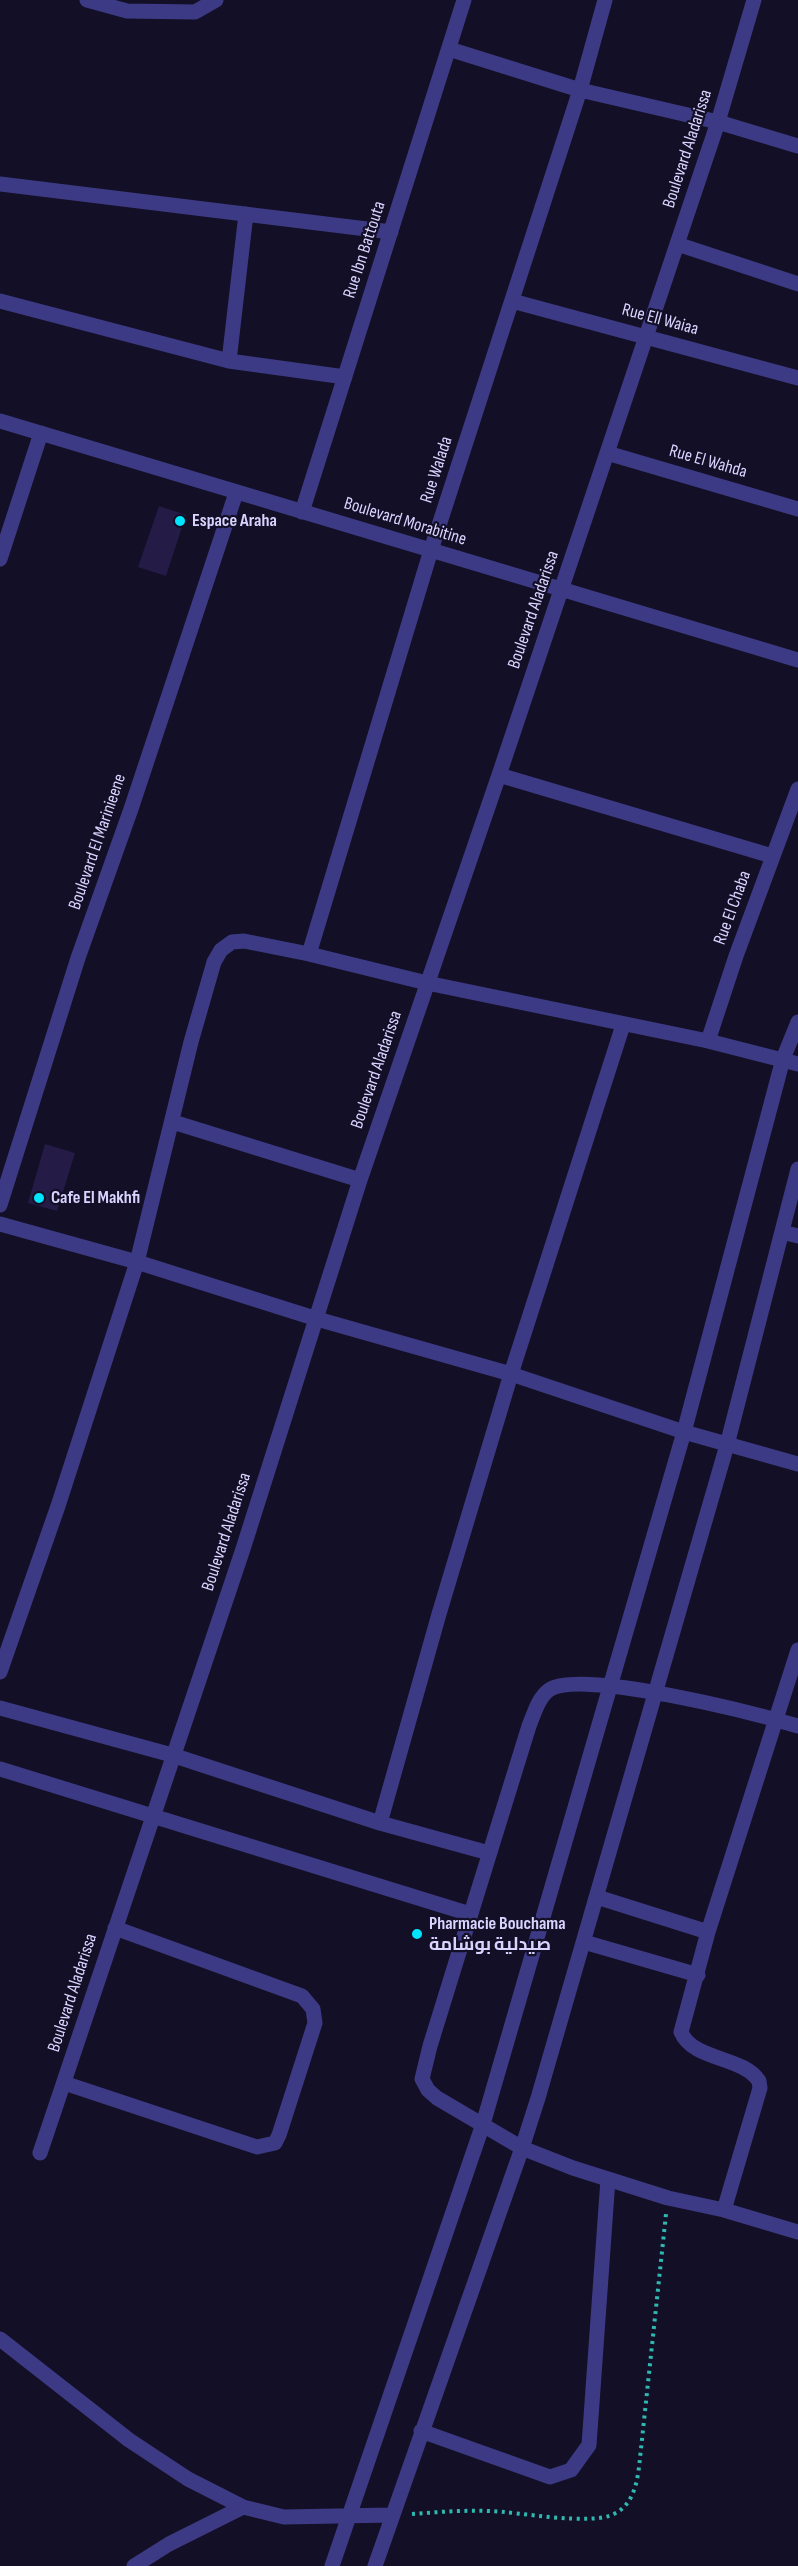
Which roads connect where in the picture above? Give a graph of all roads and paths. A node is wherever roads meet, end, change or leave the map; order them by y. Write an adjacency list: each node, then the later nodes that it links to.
1 (216, 0): 5 (street)
2 (464, 0): 6 (street, Rue Ibn Battouta)
3 (605, 0): 7 (street, Rue Walada)
4 (754, 0): 8 (street, Boulevard Aladarissa)
5 (97, 1)
6 (449, 49): 7 (street); 12 (street, Rue Ibn Battouta)
7 (580, 90): 8 (street); 16 (street, Rue Walada)
8 (718, 122): 9 (street); 13 (street, Boulevard Aladarissa)
9 (798, 146)
10 (0, 184): 11 (street)
11 (246, 214): 12 (street); 18 (street)
12 (391, 232): 19 (street, Rue Ibn Battouta)
13 (677, 244): 14 (street); 17 (street, Boulevard Aladarissa)
14 (798, 284)
15 (0, 301): 18 (street)
16 (512, 302): 17 (street, Rue Ell Waiaa); 27 (street, Rue Walada)
17 (645, 336): 20 (street, Rue Ell Waiaa); 23 (street, Boulevard Aladarissa)
18 (229, 361): 19 (street)
19 (345, 377): 26 (street, Rue Ibn Battouta)
20 (798, 378)
21 (0, 421): 22 (street, Boulevard Morabitine)
22 (41, 433): 24 (street, Boulevard Morabitine); 28 (street)
23 (607, 453): 25 (street, Rue El Wahda); 29 (street, Boulevard Aladarissa)
24 (236, 493): 26 (street, Boulevard Morabitine); 44 (street, Boulevard El Marinieene)
25 (798, 509)
26 (302, 512): 27 (street, Boulevard Morabitine)
27 (431, 550): 29 (street, Boulevard Morabitine); 34 (street, Rue Walada)
28 (0, 559)
29 (562, 590): 30 (street, Boulevard Morabitine); 31 (street, Boulevard Aladarissa)
30 (798, 660)
31 (499, 775): 33 (street); 35 (street, Boulevard Aladarissa)
32 (798, 789): 33 (street, Rue El Chaba)
33 (772, 856): 38 (street, Rue El Chaba)
34 (309, 954): 35 (street); 41 (street)
35 (427, 983): 37 (street); 43 (street, Boulevard Aladarissa)
36 (798, 1022): 39 (street)
37 (623, 1025): 38 (street); 50 (street)
38 (708, 1041): 39 (street)
39 (783, 1059): 40 (street); 51 (street)
40 (798, 1064)
41 (173, 1122): 43 (street); 48 (street)
42 (798, 1169): 46 (street)
43 (360, 1180): 49 (street, Boulevard Aladarissa)
44 (0, 1204)
45 (0, 1224): 48 (street)
46 (782, 1232): 47 (street); 52 (street)
47 (798, 1236)
48 (137, 1262): 49 (street); 55 (street)
49 (317, 1319): 50 (street); 61 (street, Boulevard Aladarissa)
50 (511, 1374): 51 (street); 64 (street)
51 (684, 1432): 52 (street); 56 (street)
52 (727, 1445): 53 (street); 57 (street)
53 (798, 1464)
54 (798, 1650): 59 (street)
55 (0, 1672)
56 (612, 1685): 57 (street); 65 (street); 73 (street)
57 (654, 1693): 59 (street); 66 (street)
58 (0, 1708): 61 (street)
59 (777, 1719): 60 (street); 69 (street)
60 (798, 1726)
61 (172, 1755): 63 (street, Boulevard Aladarissa); 64 (street)
62 (0, 1769): 63 (street)
63 (152, 1816): 67 (street); 68 (street, Boulevard Aladarissa)
64 (380, 1823): 65 (street)
65 (489, 1853): 67 (street)
66 (597, 1897): 69 (street); 70 (street)
67 (470, 1914): 73 (street)
68 (115, 1928): 72 (street, Boulevard Aladarissa); 72 (street)
69 (708, 1932): 71 (street)
70 (584, 1942): 71 (street); 74 (street)
71 (698, 1975): 78 (street)
72 (64, 2083): 75 (street, Boulevard Aladarissa)
73 (483, 2124): 74 (street); 84 (street)
74 (522, 2148): 76 (street); 81 (street)
75 (40, 2153)
76 (608, 2179): 77 (street); 81 (street)
77 (668, 2198): 78 (street); 83 (path)
78 (723, 2210): 79 (street)
79 (798, 2232)
80 (0, 2339): 82 (street)
81 (421, 2431): 83 (street)
82 (243, 2507): 84 (street); 85 (street)
83 (391, 2515): 84 (street); 87 (street)
84 (348, 2516): 86 (street)
85 (134, 2566)
86 (332, 2566)
87 (375, 2566)

